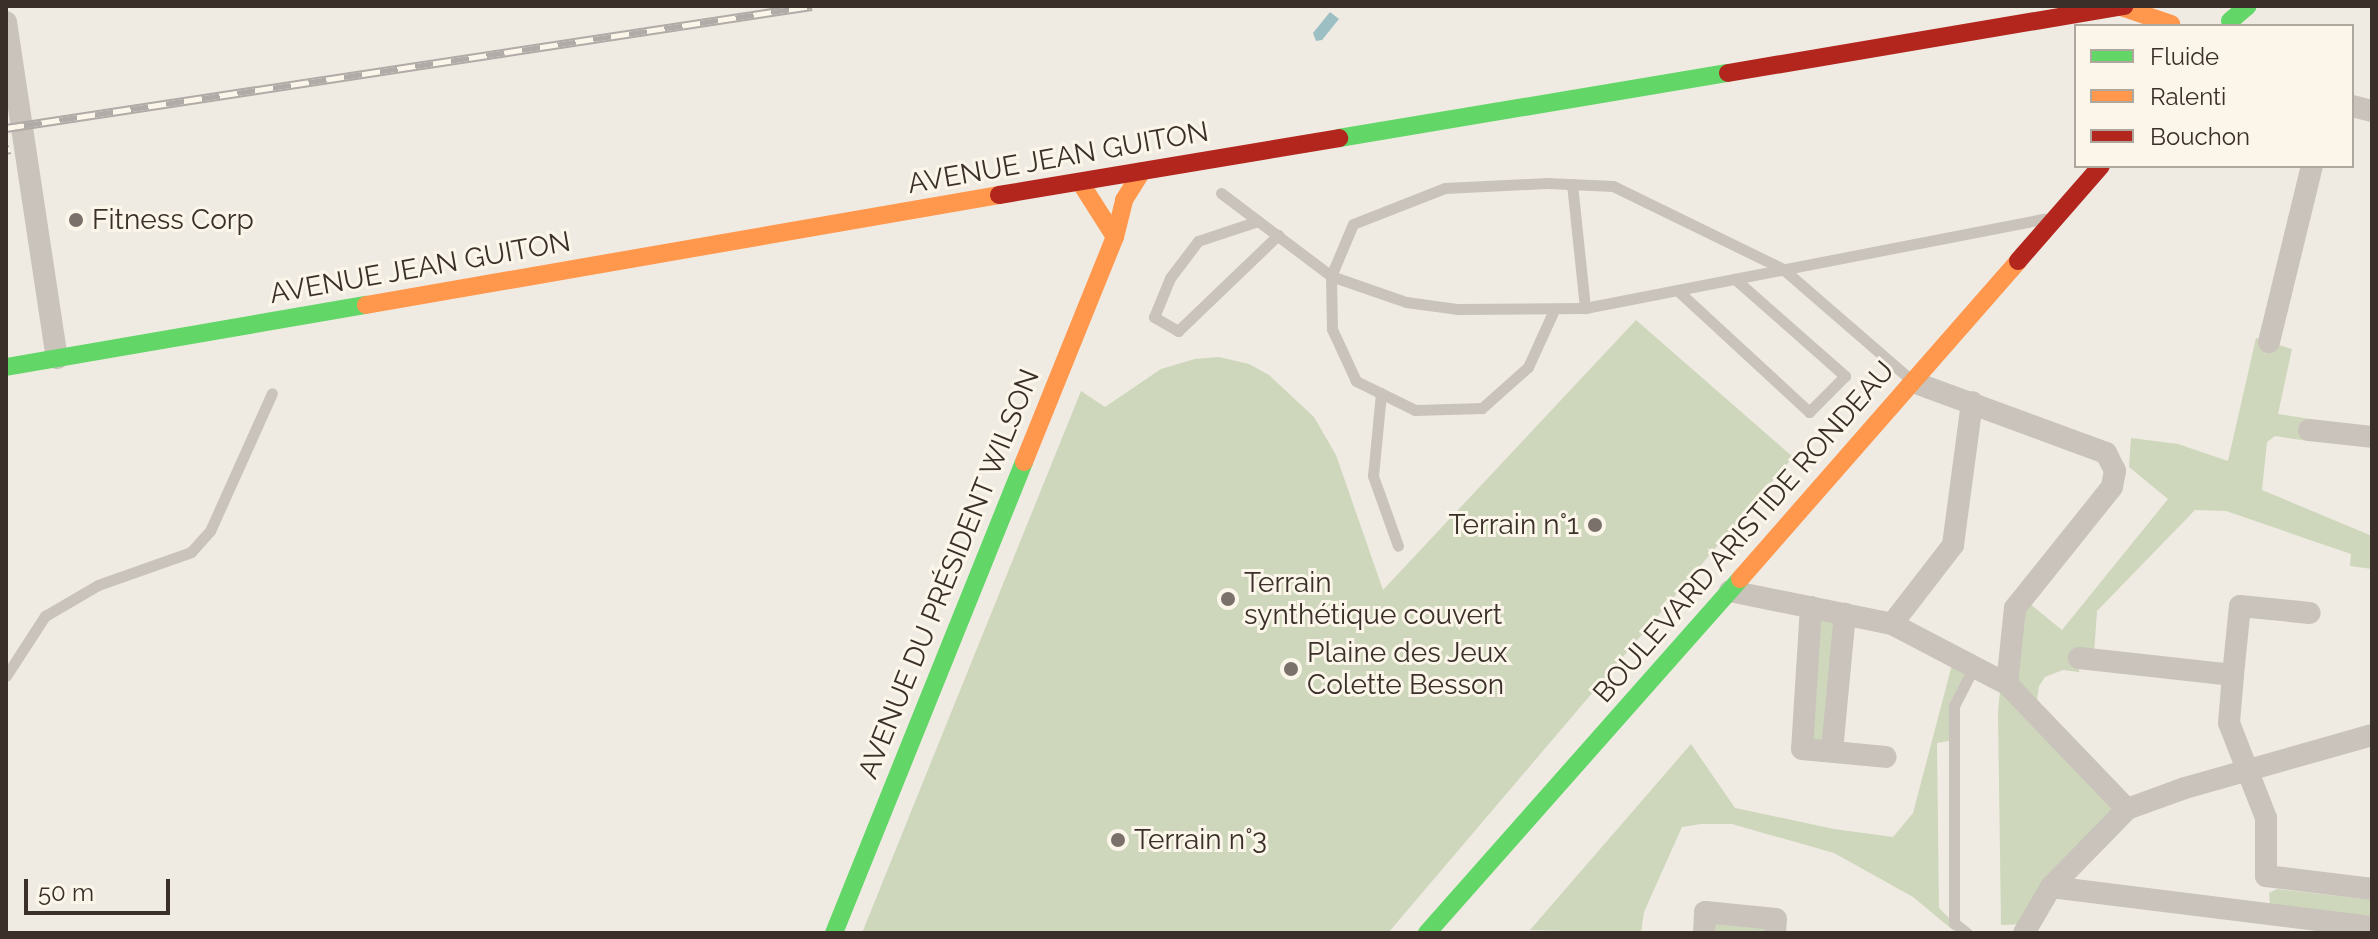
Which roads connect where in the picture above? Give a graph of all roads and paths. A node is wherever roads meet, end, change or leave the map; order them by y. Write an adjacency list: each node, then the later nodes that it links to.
1 (2122, 6): 4 (main road, AVENUE JEAN GUITON); 8 (main road, AVENUE JEAN GUITON)
2 (2248, 6): 3 (main road)
3 (2230, 18)
4 (2171, 19)
5 (6, 22): 23 (street)
6 (2099, 168): 12 (main road, BOULEVARD ARISTIDE RONDEAU)
7 (2312, 168): 22 (street)
8 (1142, 171): 9 (main road, AVENUE JEAN GUITON); 15 (main road, AVENUE DU PRÉSIDENT WILSON)
9 (1080, 182): 15 (main road); 23 (main road, AVENUE JEAN GUITON)
10 (1572, 184): 16 (lane); 17 (lane); 20 (lane)
11 (1221, 193): 13 (lane)
12 (2056, 217): 16 (lane); 25 (main road, BOULEVARD ARISTIDE RONDEAU)
13 (1258, 221): 14 (lane); 14 (lane)
14 (1278, 235): 17 (lane)
15 (1115, 237): 52 (main road, AVENUE DU PRÉSIDENT WILSON)
16 (1783, 269): 18 (lane); 25 (lane)
17 (1331, 276): 21 (lane); 27 (lane)
18 (1735, 279): 19 (lane); 19 (lane)
19 (1677, 290): 20 (lane)
20 (1585, 308): 21 (lane)
21 (1554, 310): 27 (lane)
22 (2269, 342)
23 (57, 358): 24 (main road, AVENUE JEAN GUITON)
24 (6, 367)
25 (1913, 382): 28 (street); 32 (main road, BOULEVARD ARISTIDE RONDEAU)
26 (272, 393): 40 (lane)
27 (1381, 393): 31 (lane)
28 (1972, 402): 36 (street); 41 (street)
29 (2309, 430): 30 (street)
30 (2372, 437)
31 (1398, 546)
32 (1730, 591): 33 (street); 53 (main road, BOULEVARD ARISTIDE RONDEAU)
33 (1811, 607): 35 (street); 43 (street)
34 (2310, 613): 39 (street)
35 (1845, 614): 36 (street); 43 (street)
36 (1892, 624): 38 (street)
37 (2079, 658): 39 (street)
38 (1974, 667): 41 (street); 56 (lane)
39 (2233, 675): 45 (street)
40 (6, 676)
41 (2007, 684): 46 (street)
42 (2372, 735): 45 (street)
43 (1832, 751): 44 (street)
44 (1886, 757)
45 (2246, 771): 46 (street); 47 (street)
46 (2127, 809): 48 (street)
47 (2266, 876): 49 (street); 50 (street)
48 (2051, 887): 50 (street); 57 (street)
49 (2372, 889)
50 (2263, 914): 51 (street)
51 (2372, 927)
52 (834, 933)
53 (1427, 933)
54 (1704, 933): 55 (street)
55 (1775, 933)
56 (1967, 933)
57 (2024, 933)

